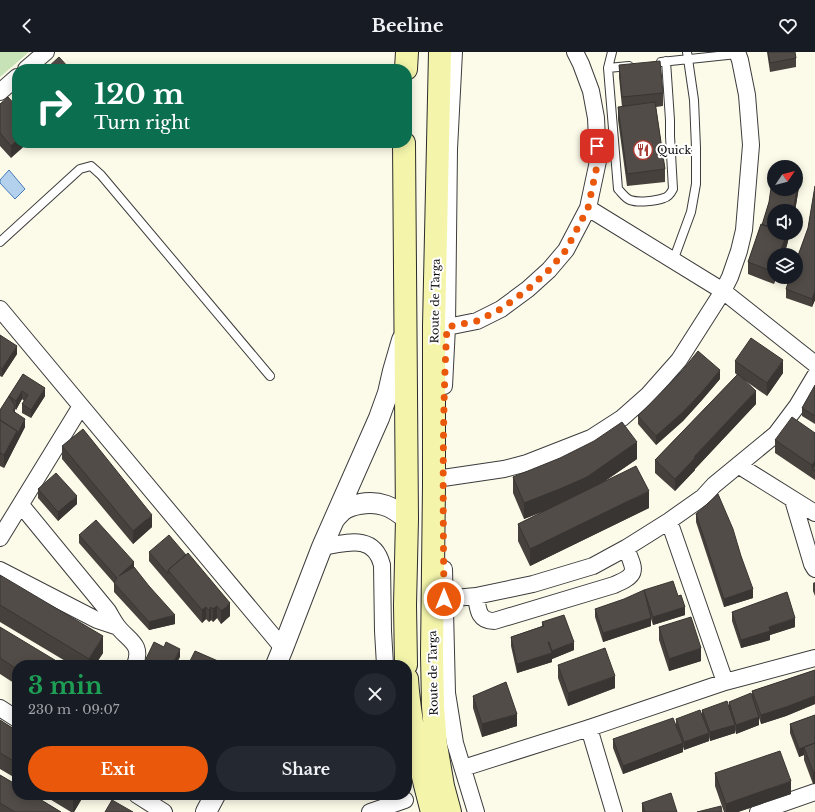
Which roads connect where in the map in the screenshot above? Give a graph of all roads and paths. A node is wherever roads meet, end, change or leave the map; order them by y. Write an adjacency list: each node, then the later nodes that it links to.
1 (46, 52): 11 (street)
2 (407, 52): 12 (main road)
3 (440, 52): 64 (main road, Route de Targa)
4 (454, 52): 23 (street)
5 (575, 52): 18 (street)
6 (612, 52): 14 (lane)
7 (737, 53): 8 (lane); 21 (street)
8 (688, 56): 9 (lane); 20 (lane)
9 (666, 61): 10 (lane); 14 (lane)
10 (652, 63)
11 (32, 64)
12 (406, 64)
13 (637, 65): 14 (lane)
14 (608, 68)
15 (12, 81): 16 (street)
16 (0, 92)
17 (404, 148): 24 (main road)
18 (588, 208): 20 (street); 23 (street)
19 (0, 242): 26 (lane)
20 (673, 262): 21 (street)
21 (723, 291): 25 (street); 30 (street)
22 (0, 309): 28 (street)
23 (447, 327): 30 (street)
24 (405, 330): 34 (main road); 35 (street)
25 (815, 364)
26 (270, 376)
27 (815, 376): 29 (street)
28 (81, 406): 32 (street); 45 (street)
29 (738, 465): 31 (street); 36 (street)
30 (443, 478): 43 (street)
31 (793, 500): 33 (street); 40 (street)
32 (21, 505): 37 (street); 44 (street)
33 (815, 513)
34 (406, 519): 35 (street); 49 (main road)
35 (334, 520): 38 (street)
36 (669, 521): 39 (street); 50 (street)
37 (0, 538)
38 (322, 547): 45 (street); 48 (street)
39 (626, 548): 42 (street); 42 (street)
40 (815, 569)
41 (0, 570): 44 (street)
42 (476, 596): 43 (street)
43 (444, 599): 55 (street)
44 (118, 627): 47 (street)
45 (280, 657)
46 (815, 658): 50 (street)
47 (137, 660)
48 (385, 660)
49 (406, 660)
50 (725, 682): 54 (street)
51 (0, 708): 52 (street)
52 (12, 716)
53 (412, 726): 63 (main road, Route de Targa)
54 (589, 728): 55 (street); 66 (street)
55 (463, 768): 65 (street)
56 (815, 792): 67 (street)
57 (145, 800): 60 (street)
58 (212, 800): 61 (street)
59 (406, 802): 62 (street)
60 (164, 812)
61 (206, 812)
62 (370, 812)
63 (432, 812)
64 (450, 812)
65 (476, 812)
66 (614, 812)
67 (758, 812)

